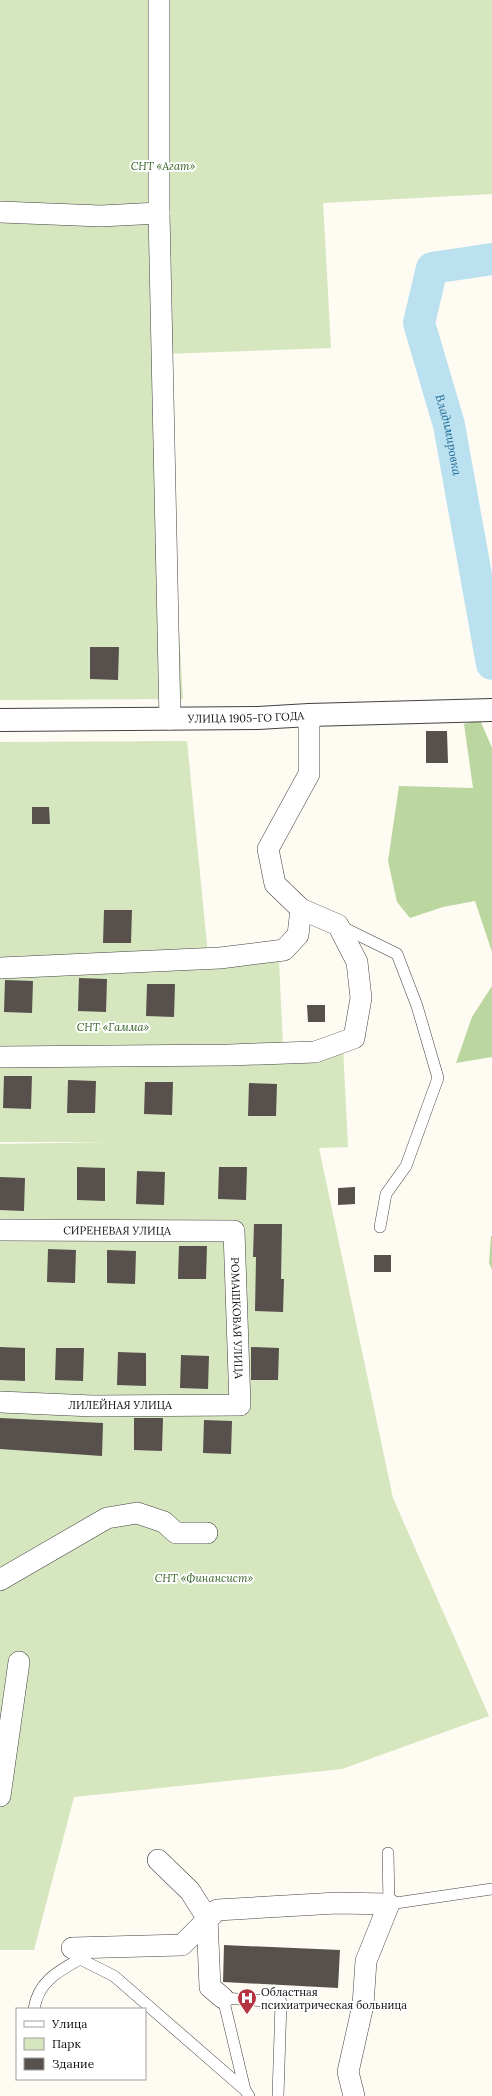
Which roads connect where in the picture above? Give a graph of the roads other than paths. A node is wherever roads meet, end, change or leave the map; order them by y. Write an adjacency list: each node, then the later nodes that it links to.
1 (159, 0): 3 (street)
2 (0, 212): 3 (street)
3 (159, 213): 6 (street)
4 (483, 710): 5 (street, УЛИЦА 1905-ГО ГОДА)
5 (309, 715): 6 (street, УЛИЦА 1905-ГО ГОДА); 8 (street)
6 (170, 719): 7 (street, УЛИЦА 1905-ГО ГОДА)
7 (0, 720)
8 (301, 909): 9 (street); 10 (street)
9 (338, 925): 11 (street); 12 (lane)
10 (0, 968)
11 (0, 1056)
12 (380, 1227)
13 (0, 1230): 14 (street, СИРЕНЕВАЯ УЛИЦА)
14 (234, 1231): 16 (street, РОМАШКОВАЯ УЛИЦА)
15 (0, 1402): 16 (street, ЛИЛЕЙНАЯ УЛИЦА)
16 (240, 1405)
17 (207, 1533): 18 (street)
18 (0, 1580)
19 (19, 1662): 20 (street)
20 (0, 1796)
21 (388, 1853): 24 (lane)
22 (158, 1860): 25 (street)
23 (492, 1888): 24 (lane)
24 (389, 1904): 25 (street); 31 (street)
25 (207, 1918): 26 (street); 27 (street)
26 (76, 1954): 28 (lane); 29 (lane)
27 (223, 1998): 29 (lane); 30 (lane)
28 (34, 2008)
29 (247, 2093)
30 (278, 2096)
31 (354, 2096)

